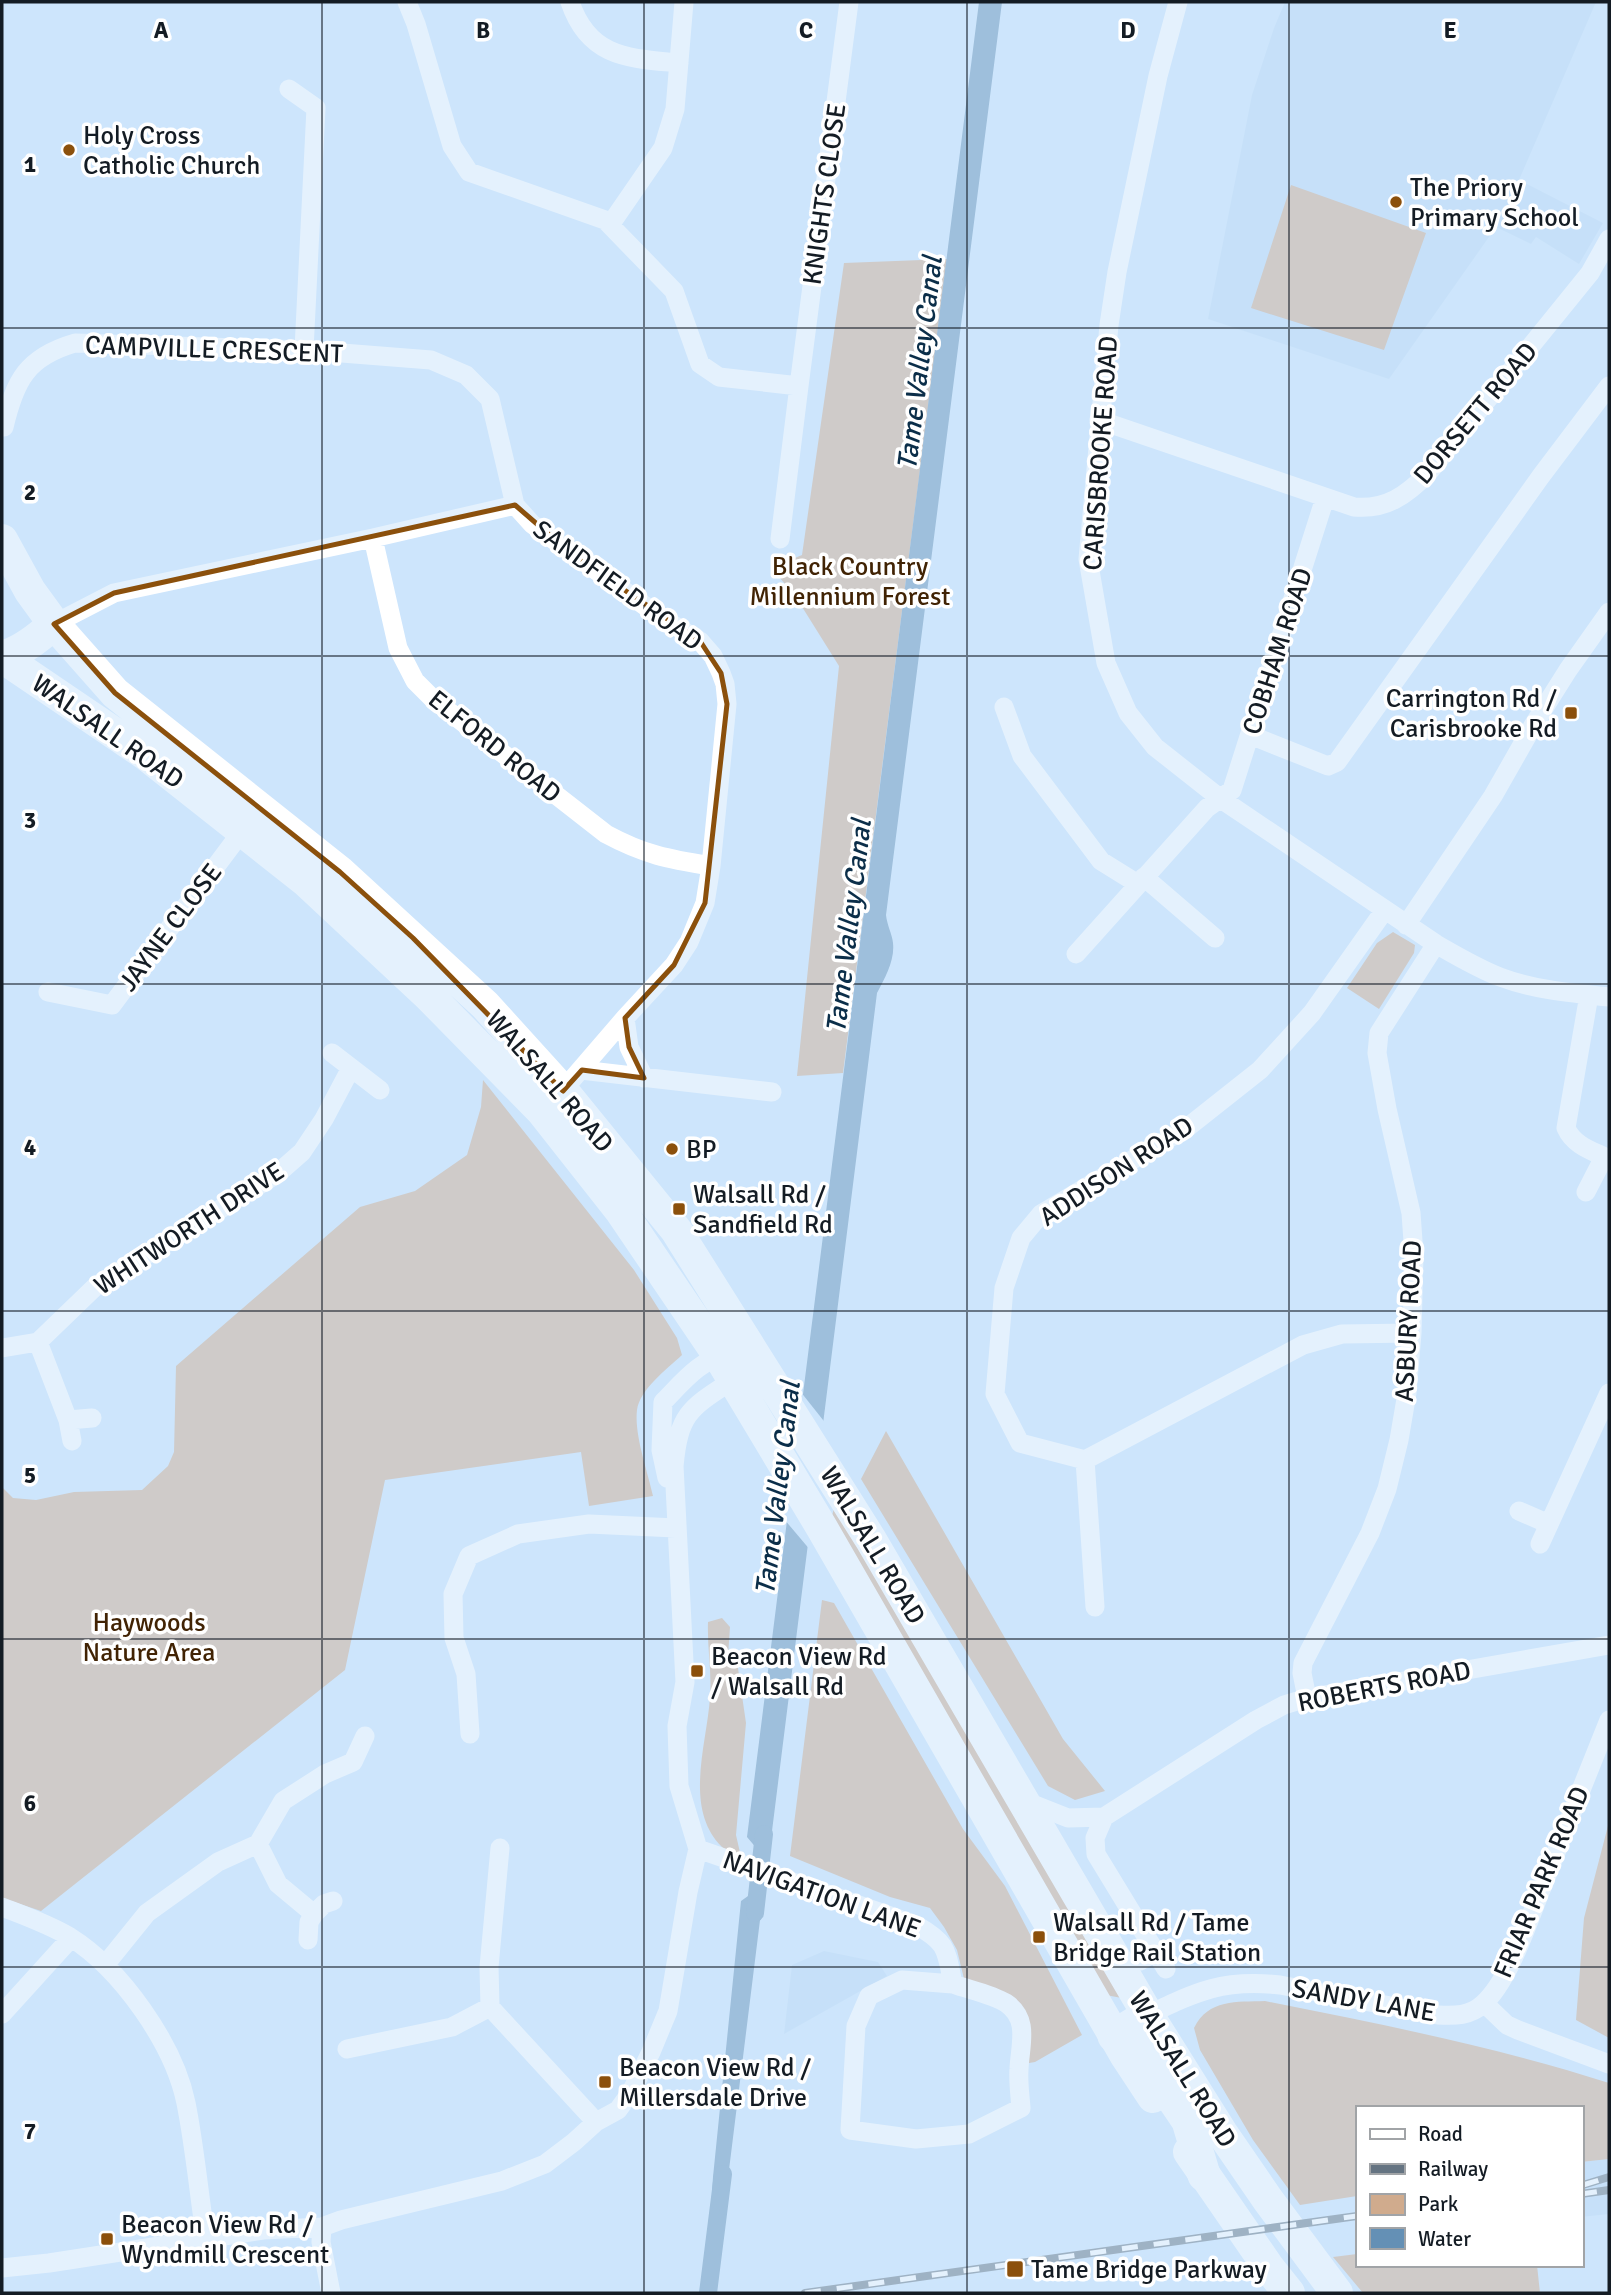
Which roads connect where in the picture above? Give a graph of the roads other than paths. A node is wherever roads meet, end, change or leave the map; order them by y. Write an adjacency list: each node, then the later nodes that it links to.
1 (407, 2): 8 (street)
2 (570, 2): 6 (street)
3 (684, 2): 6 (street)
4 (849, 2): 12 (street, KNIGHTS CLOSE)
5 (1178, 2): 14 (street, CARISBROOKE ROAD)
6 (679, 63): 8 (street)
7 (289, 89): 10 (street)
8 (610, 225): 12 (street)
9 (1607, 247): 16 (street, DORSETT ROAD)
10 (304, 350): 11 (street, CAMPVILLE CRESCENT); 15 (street, CAMPVILLE CRESCENT)
11 (431, 360): 17 (street, SANDFIELD ROAD)
12 (799, 386): 19 (street, KNIGHTS CLOSE)
13 (1609, 386): 25 (street)
14 (1099, 420): 16 (street, DORSETT ROAD); 26 (street, CARISBROOKE ROAD)
15 (2, 427)
16 (1325, 498): 25 (street, COBHAM ROAD)
17 (515, 505): 18 (street, SANDFIELD ROAD); 28 (street, SANDFIELD ROAD)
18 (373, 538): 22 (street, SANDFIELD ROAD); 28 (street, ELFORD ROAD)
19 (780, 539)
20 (2, 540): 22 (main road, WALSALL ROAD)
21 (1609, 612): 31 (street)
22 (54, 624): 23 (main road); 43 (main road, WALSALL ROAD)
23 (2, 657): 27 (main road, WALSALL ROAD)
24 (1004, 707): 29 (street)
25 (1250, 735): 26 (street, COBHAM ROAD)
26 (1221, 799): 29 (street, COBHAM ROAD); 30 (street, CARISBROOKE ROAD)
27 (243, 830): 35 (street, JAYNE CLOSE); 43 (main road, WALSALL ROAD)
28 (711, 866): 38 (street, SANDFIELD ROAD)
29 (1141, 881): 32 (street); 34 (street, COBHAM ROAD)
30 (1384, 911): 31 (street, CARISBROOKE ROAD); 55 (street, ADDISON ROAD)
31 (1406, 925): 33 (street, CARISBROOKE ROAD)
32 (1215, 938)
33 (1436, 944): 36 (street, CARISBROOKE ROAD); 47 (street, ASBURY ROAD)
34 (1076, 954)
35 (48, 992)
36 (1589, 995): 37 (street, CARISBROOKE ROAD); 45 (street)
37 (1609, 997)
38 (625, 1018): 41 (street); 43 (street, SANDFIELD ROAD)
39 (332, 1053): 40 (street)
40 (351, 1068): 42 (street); 48 (street, WHITWORTH DRIVE)
41 (644, 1077): 43 (street); 44 (street)
42 (380, 1090)
43 (562, 1090): 50 (main road, WALSALL ROAD); 50 (main road, WALSALL ROAD)
44 (772, 1092)
45 (1607, 1158): 46 (street)
46 (1586, 1192)
47 (1412, 1333): 55 (street); 62 (street, ASBURY ROAD)
48 (38, 1342): 49 (street); 53 (street)
49 (2, 1348)
50 (735, 1362): 58 (street); 58 (street); 66 (main road, WALSALL ROAD); 83 (main road, WALSALL ROAD)
51 (1609, 1393): 57 (street)
52 (92, 1418): 53 (street)
53 (68, 1420): 54 (street)
54 (72, 1441)
55 (1085, 1460): 60 (street)
56 (1519, 1511): 57 (street)
57 (1549, 1524): 59 (street)
58 (676, 1528): 64 (street); 70 (street)
59 (1540, 1544)
60 (1095, 1607)
61 (1609, 1645): 62 (street, ROBERTS ROAD)
62 (1307, 1698): 67 (street, ROBERTS ROAD)
63 (1609, 1720): 79 (street, FRIAR PARK ROAD)
64 (470, 1734)
65 (365, 1736): 68 (street)
66 (1022, 1800): 67 (street); 82 (main road, WALSALL ROAD)
67 (1104, 1817): 76 (street)
68 (258, 1844): 73 (street); 77 (street)
69 (500, 1848): 80 (street)
70 (698, 1849): 78 (street, NAVIGATION LANE); 86 (street)
71 (333, 1901): 73 (street)
72 (2, 1907): 74 (street)
73 (314, 1914): 75 (street)
74 (71, 1938): 77 (street); 81 (street)
75 (308, 1940)
76 (1154, 1960)
77 (105, 1965): 89 (street)
78 (953, 1984): 78 (street, NAVIGATION LANE)
79 (1485, 2003): 82 (street, SANDY LANE); 85 (street)
80 (490, 2007): 84 (street); 86 (street)
81 (2, 2014)
82 (1148, 2015): 83 (highway); 87 (highway); 93 (main road, WALSALL ROAD)
83 (1114, 2036): 87 (main road, WALSALL ROAD)
84 (346, 2049)
85 (1609, 2064)
86 (596, 2122): 88 (street)
87 (1204, 2175): 92 (main road, WALSALL ROAD)
88 (322, 2227): 89 (street); 91 (street)
89 (206, 2240): 90 (street)
90 (2, 2268)
91 (331, 2293)
92 (1289, 2293)
93 (1337, 2293)

